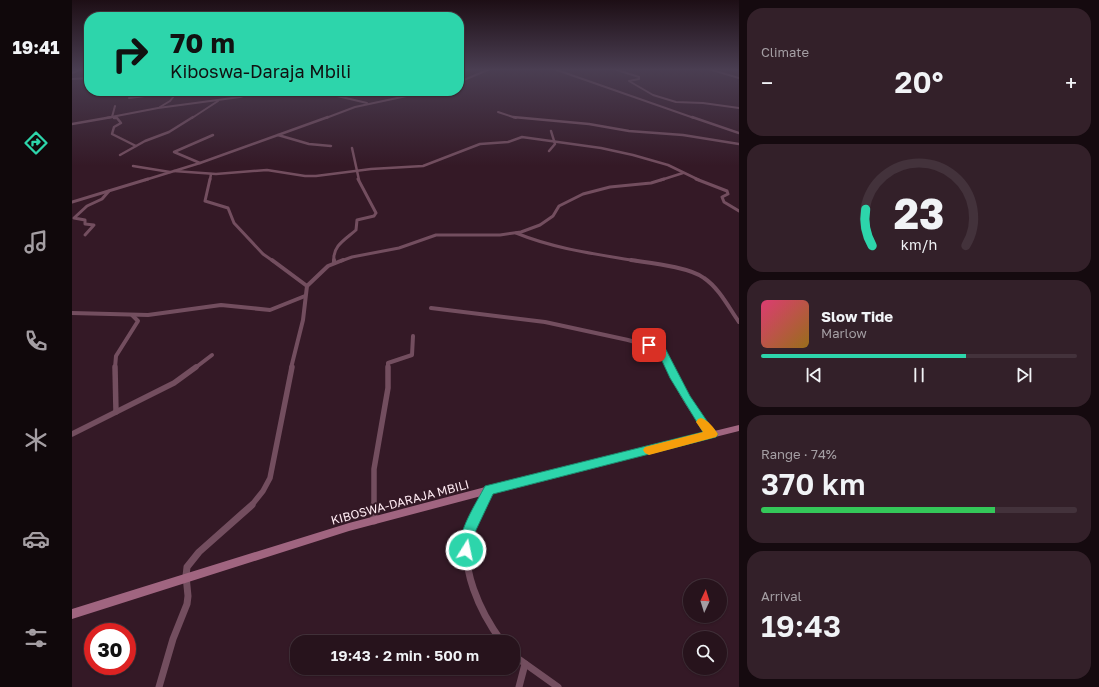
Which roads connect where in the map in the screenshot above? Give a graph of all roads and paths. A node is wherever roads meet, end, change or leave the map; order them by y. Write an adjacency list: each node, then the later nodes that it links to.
1 (170, 101): 10 (street)
2 (218, 101): 10 (street); 20 (street)
3 (356, 101): 7 (street)
4 (382, 101): 7 (street)
5 (647, 101): 15 (street)
6 (670, 101): 9 (street)
7 (368, 104): 17 (street)
8 (115, 106): 12 (street)
9 (739, 108)
10 (158, 109): 12 (street)
11 (498, 112): 19 (street)
12 (112, 117): 13 (street); 20 (street)
13 (72, 124)
14 (550, 131): 18 (street)
15 (739, 133)
16 (213, 135): 25 (street)
17 (276, 135): 21 (street); 25 (street)
18 (554, 142): 23 (street); 28 (street); 29 (street)
19 (739, 144)
20 (136, 146): 24 (street)
21 (331, 146)
22 (352, 148): 28 (street)
23 (549, 151)
24 (120, 155)
25 (200, 163): 27 (street)
26 (133, 166): 27 (street)
27 (173, 171): 30 (street); 31 (street)
28 (355, 171): 30 (street); 36 (street)
29 (683, 173): 33 (street); 34 (street)
30 (211, 174): 37 (street)
31 (108, 191): 32 (street); 35 (street)
32 (72, 202)
33 (739, 211)
34 (516, 233): 36 (street); 42 (street)
35 (85, 235)
36 (334, 263): 37 (street)
37 (307, 286): 38 (street)
38 (305, 296): 41 (street); 51 (street)
39 (431, 308): 48 (street)
40 (72, 313): 41 (street)
41 (132, 315): 45 (street)
42 (739, 322)
43 (413, 336): 50 (street)
44 (212, 355): 45 (street)
45 (116, 412): 47 (street)
46 (739, 428): 48 (main road, KIBOSWA-DARAJA MBILI)
47 (72, 434)
48 (712, 434): 49 (main road, KIBOSWA-DARAJA MBILI)
49 (489, 490): 50 (main road, KIBOSWA-DARAJA MBILI); 53 (street)
50 (374, 520): 51 (main road, KIBOSWA-DARAJA MBILI)
51 (186, 578): 52 (main road, KIBOSWA-DARAJA MBILI); 56 (street)
52 (72, 614)
53 (496, 635)
54 (520, 660): 55 (street)
55 (525, 664): 57 (street); 58 (street)
56 (158, 687)
57 (519, 687)
58 (558, 687)

